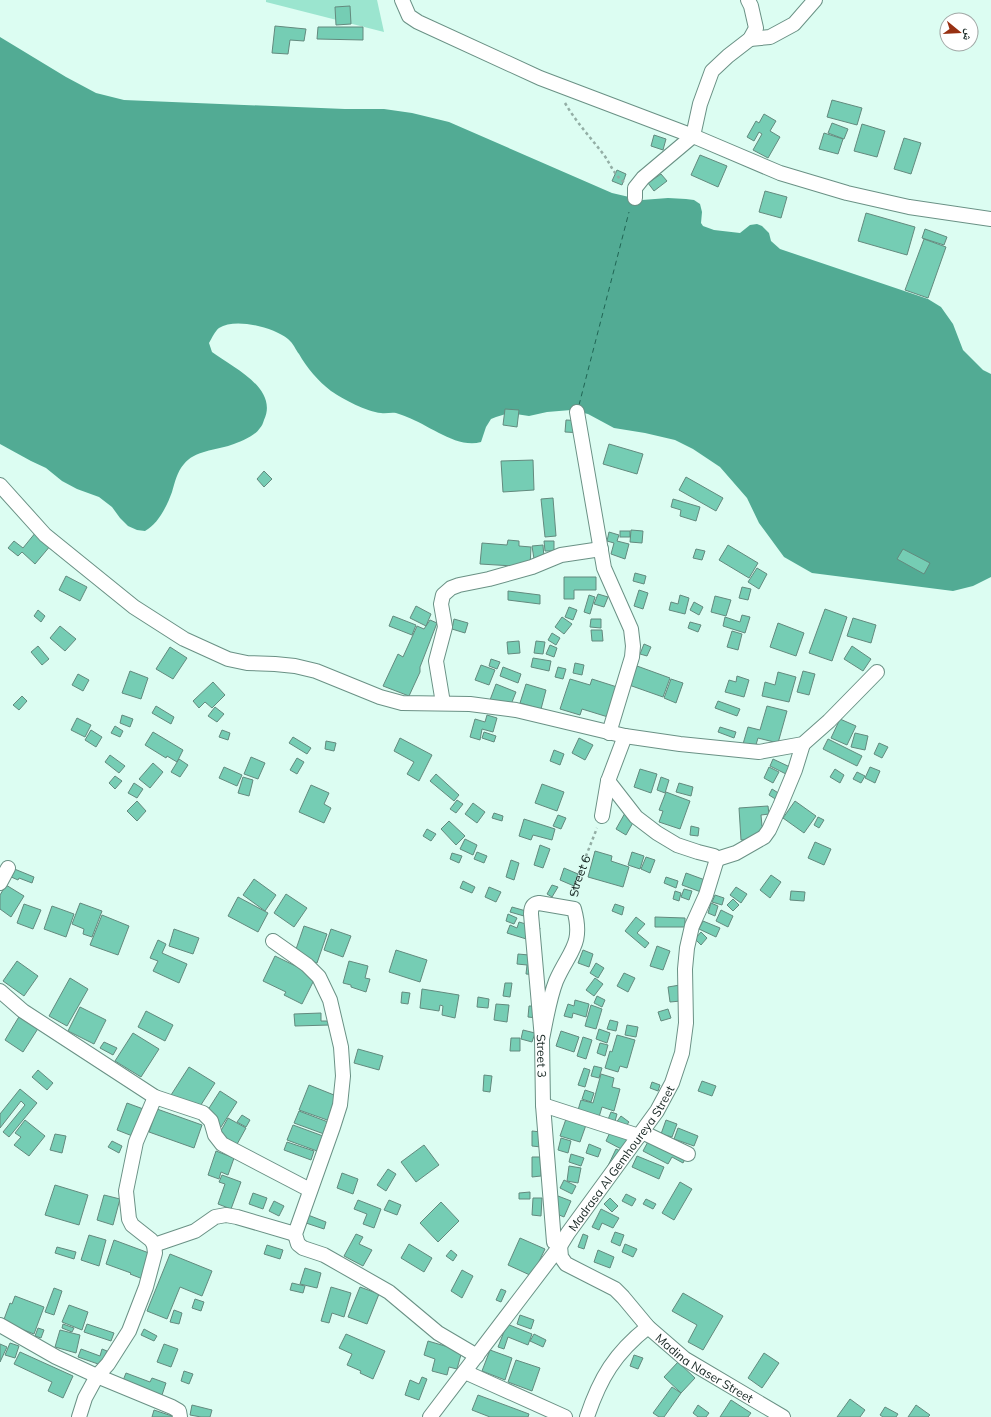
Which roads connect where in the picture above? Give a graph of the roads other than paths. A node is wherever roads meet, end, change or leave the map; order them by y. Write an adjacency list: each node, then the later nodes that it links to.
1 (402, 0): 5 (street)
2 (748, 0): 4 (street)
3 (815, 0): 4 (street)
4 (750, 39): 5 (street)
5 (693, 136): 6 (street); 7 (street)
6 (635, 193)
7 (991, 219)
8 (577, 412): 10 (street)
9 (0, 484): 12 (street)
10 (601, 549): 12 (street); 13 (street)
11 (877, 672): 15 (street)
12 (443, 703): 13 (street)
13 (609, 733): 14 (street)
14 (625, 736): 15 (street); 16 (street)
15 (803, 744): 18 (street)
16 (608, 781): 17 (street); 18 (street)
17 (602, 816)
18 (717, 860): 27 (street, Madrasa Al Gemhoureya Street)
19 (8, 868): 20 (street)
20 (0, 883)
21 (574, 909): 24 (street, Street 6); 24 (street, Street 3)
22 (273, 941): 29 (street)
23 (0, 991): 25 (street)
24 (542, 1039): 26 (street, Street 3)
25 (155, 1097): 29 (street); 31 (street)
26 (543, 1105): 27 (street); 32 (street, Street 3)
27 (640, 1134): 28 (street); 32 (street, Madrasa Al Gemhoureya Street)
28 (688, 1154)
29 (310, 1190): 30 (street)
30 (295, 1234): 31 (street); 35 (street)
31 (154, 1245): 37 (street)
32 (560, 1246): 34 (street, Madina Naser Street); 35 (street, Madrasa Al Gemhoureya Street)
33 (0, 1325): 37 (street)
34 (648, 1328): 42 (street, Madina Naser Street); 43 (street, Madina Naser Street)
35 (477, 1356): 36 (street, Madrasa Al Gemhoureya Street)
36 (465, 1372): 40 (street, Madrasa Al Gemhoureya Street); 41 (street)
37 (97, 1376): 38 (street); 39 (street)
38 (79, 1417)
39 (180, 1417)
40 (430, 1417)
41 (565, 1417)
42 (587, 1417)
43 (783, 1417)

